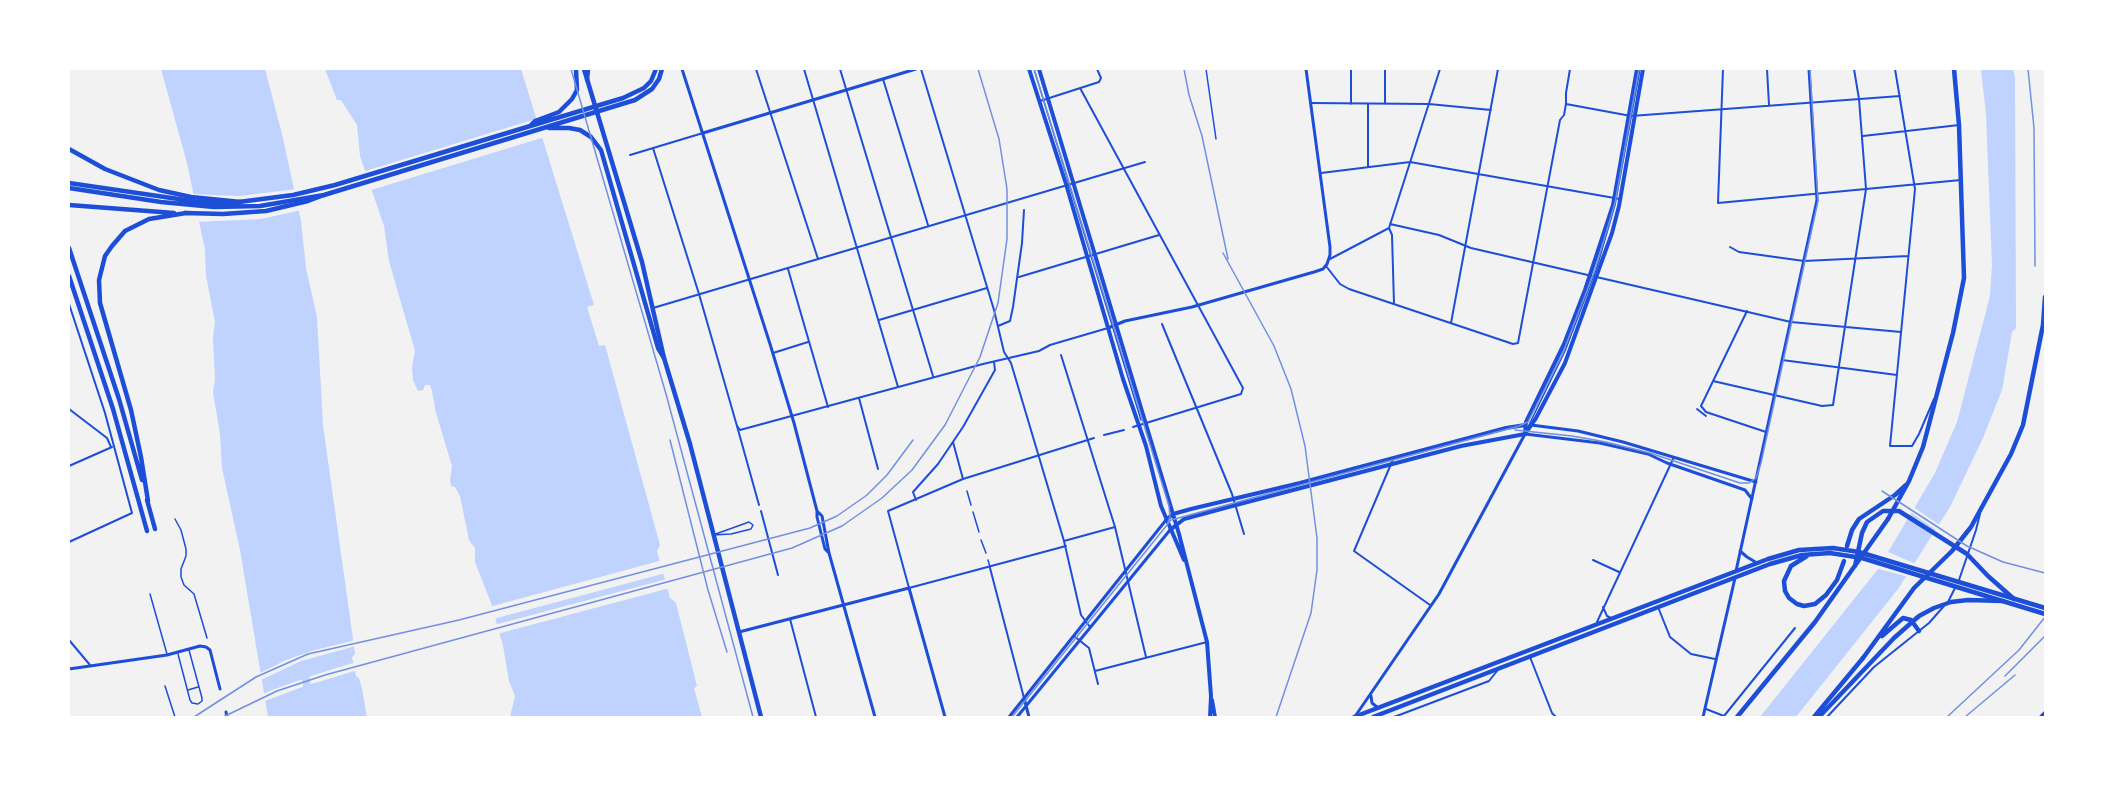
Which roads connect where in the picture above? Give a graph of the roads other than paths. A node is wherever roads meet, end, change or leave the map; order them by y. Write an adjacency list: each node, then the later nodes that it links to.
1 (576, 69): 50 (main road)
2 (586, 69): 110 (main road)
3 (656, 69): 43 (main road)
4 (662, 69): 43 (main road)
5 (682, 69): 53 (street)
6 (756, 69): 47 (street)
7 (804, 69): 34 (street)
8 (840, 69): 31 (street)
9 (916, 69): 29 (street)
10 (921, 69): 81 (street)
11 (1029, 69): 35 (main road)
12 (1034, 69): 35 (lane)
13 (1039, 69): 35 (main road)
14 (1097, 69): 30 (street)
15 (1206, 69): 55 (lane)
16 (1306, 69): 37 (street)
17 (1351, 69): 38 (street)
18 (1385, 69): 40 (street)
19 (1440, 69): 41 (street)
20 (1498, 69): 46 (street)
21 (1570, 69): 42 (street)
22 (1640, 69): 48 (main road)
23 (1723, 69): 45 (street)
24 (1767, 69): 44 (street)
25 (1809, 69): 36 (street)
26 (1854, 69): 33 (street)
27 (1895, 69): 32 (street)
28 (1954, 69): 49 (main road)
29 (883, 79): 31 (street); 83 (street)
30 (1080, 88): 35 (street); 62 (street)
31 (847, 90): 34 (street); 86 (street)
32 (1900, 96): 33 (street); 52 (street)
33 (1859, 99): 36 (street); 54 (street)
34 (813, 100): 47 (street); 88 (street)
35 (1043, 100): 67 (main road)
36 (1812, 102): 44 (street); 73 (street)
37 (1310, 103): 38 (street); 63 (street)
38 (1351, 104): 39 (street)
39 (1368, 104): 40 (street); 61 (street)
40 (1385, 104): 41 (street)
41 (1429, 104): 46 (street); 60 (street)
42 (1566, 104): 48 (street); 68 (street)
43 (612, 105): 50 (main road); 51 (main road)
44 (1769, 105): 45 (street)
45 (1721, 109): 48 (street); 73 (street)
46 (1491, 110): 64 (street)
47 (771, 113): 53 (street); 93 (street)
48 (1632, 115): 75 (main road)
49 (1959, 125): 52 (street); 65 (main road)
50 (529, 127): 77 (main road)
51 (546, 128): 74 (main road); 127 (main road)
52 (1905, 131): 54 (street); 69 (street)
53 (703, 133): 57 (street); 103 (street)
54 (1862, 136): 71 (street)
55 (1216, 139)
56 (69, 147): 77 (main road)
57 (653, 148): 58 (street); 105 (street)
58 (630, 155)
59 (1145, 162): 62 (street)
60 (1410, 162): 61 (street); 64 (street); 82 (street)
61 (1368, 167): 63 (street)
62 (1123, 168): 67 (street); 85 (street)
63 (1321, 173): 94 (street)
64 (1479, 174): 68 (street); 87 (street)
65 (1961, 180): 69 (street); 136 (main road)
66 (69, 183): 72 (main road)
67 (1069, 183): 81 (street); 91 (main road)
68 (1548, 185): 75 (street); 97 (street)
69 (1915, 185): 71 (street); 92 (street)
70 (69, 188): 72 (main road)
71 (1866, 189): 73 (street); 95 (street)
72 (100, 191): 76 (main road)
73 (1818, 194): 96 (street)
74 (324, 195): 76 (main road); 80 (main road)
75 (1617, 198): 101 (main road); 101 (main road)
76 (160, 200): 77 (main road)
77 (241, 202)
78 (69, 205): 80 (main road)
79 (1024, 210): 102 (street)
80 (163, 214): 175 (main road)
81 (965, 215): 83 (street); 104 (street)
82 (1390, 224): 84 (street); 87 (street)
83 (928, 226): 86 (street)
84 (1389, 228): 94 (street); 108 (street)
85 (1159, 235): 91 (street); 109 (street)
86 (891, 237): 88 (street); 112 (street)
87 (1465, 246): 97 (street); 116 (street)
88 (857, 247): 93 (street); 114 (street)
89 (1730, 247): 96 (street)
90 (69, 248): 175 (main road)
91 (1091, 256): 102 (street); 119 (main road); 119 (main road)
92 (1909, 256): 95 (street); 121 (street)
93 (818, 259): 99 (street)
94 (1330, 259): 98 (street)
95 (1856, 259): 96 (street); 120 (street)
96 (1804, 261): 115 (street)
97 (1534, 262): 101 (street); 116 (street)
98 (1326, 266): 108 (street); 109 (street)
99 (787, 268): 103 (street); 122 (street)
100 (69, 276): 189 (main road)
101 (1594, 277): 113 (street); 123 (main road); 124 (lane); 146 (main road)
102 (1019, 278): 118 (street)
103 (750, 279): 105 (street); 125 (street)
104 (987, 288): 112 (street); 118 (street)
105 (699, 294): 110 (street); 147 (street)
106 (2045, 297): 181 (main road)
107 (69, 303): 111 (street)
108 (1394, 304): 116 (street)
109 (1197, 305): 119 (street); 140 (street)
110 (653, 308): 127 (main road)
111 (70, 309): 153 (street)
112 (913, 310): 114 (street); 133 (street)
113 (1747, 312): 115 (street); 134 (street)
114 (879, 320): 135 (street)
115 (1791, 322): 120 (street); 129 (street)
116 (1451, 323)
117 (1162, 324): 140 (street)
118 (998, 326): 128 (street)
119 (1112, 326): 128 (street); 145 (main road); 145 (main road)
120 (1845, 326): 121 (street); 131 (street)
121 (1901, 332): 132 (street)
122 (808, 342): 125 (street); 139 (street)
123 (1564, 344): 124 (lane); 146 (main road)
124 (1565, 351): 146 (lane)
125 (773, 353): 144 (street)
126 (1061, 355): 156 (street)
127 (664, 358): 192 (main road)
128 (1009, 360): 130 (street); 159 (street)
129 (1782, 360): 131 (street); 137 (street)
130 (994, 362): 133 (street); 157 (street)
131 (1839, 368): 132 (street); 137 (street)
132 (1897, 375): 136 (street)
133 (934, 377): 135 (street)
134 (1713, 381): 137 (street); 150 (street)
135 (898, 387): 138 (street)
136 (1937, 394): 167 (main road)
137 (1774, 395): 150 (street)
138 (859, 398): 139 (street); 165 (street)
139 (828, 407): 144 (street)
140 (1196, 407): 145 (street); 172 (street)
141 (69, 409): 154 (street)
142 (1697, 409): 143 (street)
143 (1706, 416)
144 (792, 417): 147 (street); 219 (street)
145 (1142, 423): 148 (street); 182 (main road); 184 (main road)
146 (1528, 425): 151 (main road); 160 (main road); 161 (street)
147 (737, 426): 176 (street)
148 (1133, 427)
149 (1124, 430): 152 (street)
150 (1766, 432): 169 (street)
151 (1525, 434): 162 (main road); 163 (street); 220 (street)
152 (1104, 435)
153 (112, 436): 154 (street); 158 (street)
154 (107, 438): 158 (street)
155 (1094, 438): 156 (street)
156 (1089, 441): 159 (street); 186 (street)
157 (953, 442): 166 (street); 174 (street)
158 (112, 446): 164 (street); 195 (street)
159 (1039, 456): 166 (street); 194 (street)
160 (1394, 457): 162 (street); 172 (main road)
161 (1674, 457): 163 (street); 169 (street)
162 (1392, 464): 178 (main road); 220 (street)
163 (1671, 464): 170 (street); 211 (street)
164 (69, 466)
165 (878, 469)
166 (963, 479): 168 (lane); 174 (street)
167 (1909, 481): 198 (main road); 208 (main road)
168 (965, 484)
169 (1755, 484): 170 (street); 173 (street)
170 (1742, 489): 173 (street)
171 (967, 491): 177 (lane)
172 (1234, 499): 178 (street); 182 (main road)
173 (1752, 499): 197 (street)
174 (916, 500): 215 (street)
175 (148, 501): 187 (main road)
176 (759, 505)
177 (971, 505)
178 (1236, 505): 185 (main road); 191 (street)
179 (761, 511): 212 (street)
180 (973, 512): 190 (lane)
181 (1980, 513): 231 (street); 235 (main road)
182 (1173, 514): 184 (main road); 185 (main road)
183 (175, 519): 234 (lane)
184 (1166, 520): 188 (main road); 209 (street)
185 (1176, 524): 188 (main road); 206 (main road)
186 (1115, 527): 194 (street); 209 (street)
187 (155, 529)
188 (1170, 530): 206 (main road); 214 (street)
189 (147, 531)
190 (979, 532)
191 (1244, 534)
192 (713, 535): 192 (lane); 232 (main road)
193 (981, 540): 199 (lane)
194 (1064, 541): 196 (street)
195 (69, 542)
196 (1066, 546): 207 (street); 227 (street)
197 (1740, 551): 205 (street); 210 (street)
198 (1850, 551): 200 (main road); 203 (main road); 217 (main road); 218 (main road)
199 (986, 553)
200 (1809, 554): 203 (main road); 204 (main road)
201 (988, 560): 207 (lane)
202 (1593, 560): 211 (street)
203 (1769, 561): 205 (main road); 213 (main road)
204 (1844, 561)
205 (1757, 563): 210 (main road)
206 (1186, 566): 238 (main road)
207 (990, 568): 215 (street); 256 (street)
208 (1854, 570): 217 (main road); 279 (main road)
209 (1125, 571): 214 (street); 227 (street)
210 (1736, 571): 213 (street); 226 (main road)
211 (1619, 572): 221 (street)
212 (778, 576)
213 (1735, 577): 222 (main road); 244 (street)
214 (1127, 580): 229 (street); 242 (street)
215 (909, 588): 219 (street); 268 (street)
216 (150, 594): 241 (lane)
217 (2014, 599): 223 (main road)
218 (2003, 601): 224 (main road); 281 (main road)
219 (843, 605): 225 (street); 267 (street)
220 (1431, 606): 254 (street)
221 (1603, 607): 226 (street); 228 (street)
222 (1658, 607): 243 (main road); 244 (street)
223 (2045, 608)
224 (2045, 614)
225 (790, 619): 232 (street); 266 (street)
226 (1613, 619): 228 (main road)
227 (1086, 621): 229 (street); 233 (street)
228 (1596, 625): 258 (main road)
229 (1090, 627): 237 (street)
230 (1795, 628): 262 (street)
231 (1919, 631): 235 (main road); 282 (street)
232 (739, 632): 265 (main road)
233 (1074, 636): 237 (street); 256 (street)
234 (207, 638)
235 (1877, 639): 280 (main road)
236 (69, 640): 245 (street)
237 (1079, 640): 248 (street); 257 (street)
238 (1207, 642): 242 (street); 255 (main road)
239 (189, 649): 240 (street); 251 (lane); 252 (street)
240 (177, 652): 241 (street); 253 (lane)
241 (167, 655): 245 (street)
242 (1146, 657): 248 (street)
243 (1530, 657): 247 (main road); 260 (street)
244 (1717, 660): 262 (street)
245 (90, 665): 246 (street)
246 (69, 669)
247 (1498, 670): 275 (main road); 276 (street)
248 (1095, 671): 249 (street)
249 (1098, 684)
250 (165, 686): 263 (lane)
251 (200, 687): 253 (lane); 253 (lane)
252 (220, 689)
253 (188, 690)
254 (1371, 694): 258 (street); 274 (street)
255 (1211, 696): 272 (main road); 273 (main road)
256 (1024, 698): 257 (street); 269 (street)
257 (1026, 706): 270 (street); 271 (street)
258 (1379, 708): 274 (main road)
259 (226, 712): 264 (street)
260 (1552, 712): 277 (street); 278 (street)
261 (2045, 713): 283 (main road)
262 (1704, 714)
263 (175, 717)
264 (227, 717)
265 (761, 717)
266 (816, 717)
267 (875, 717)
268 (945, 717)
269 (1009, 717)
270 (1017, 717)
271 (1029, 717)
272 (1210, 717)
273 (1215, 717)
274 (1354, 717)
275 (1373, 717)
276 (1394, 717)
277 (1547, 717)
278 (1556, 717)
279 (1737, 717)
280 (1814, 717)
281 (1819, 717)
282 (1827, 717)
283 (2041, 717)

